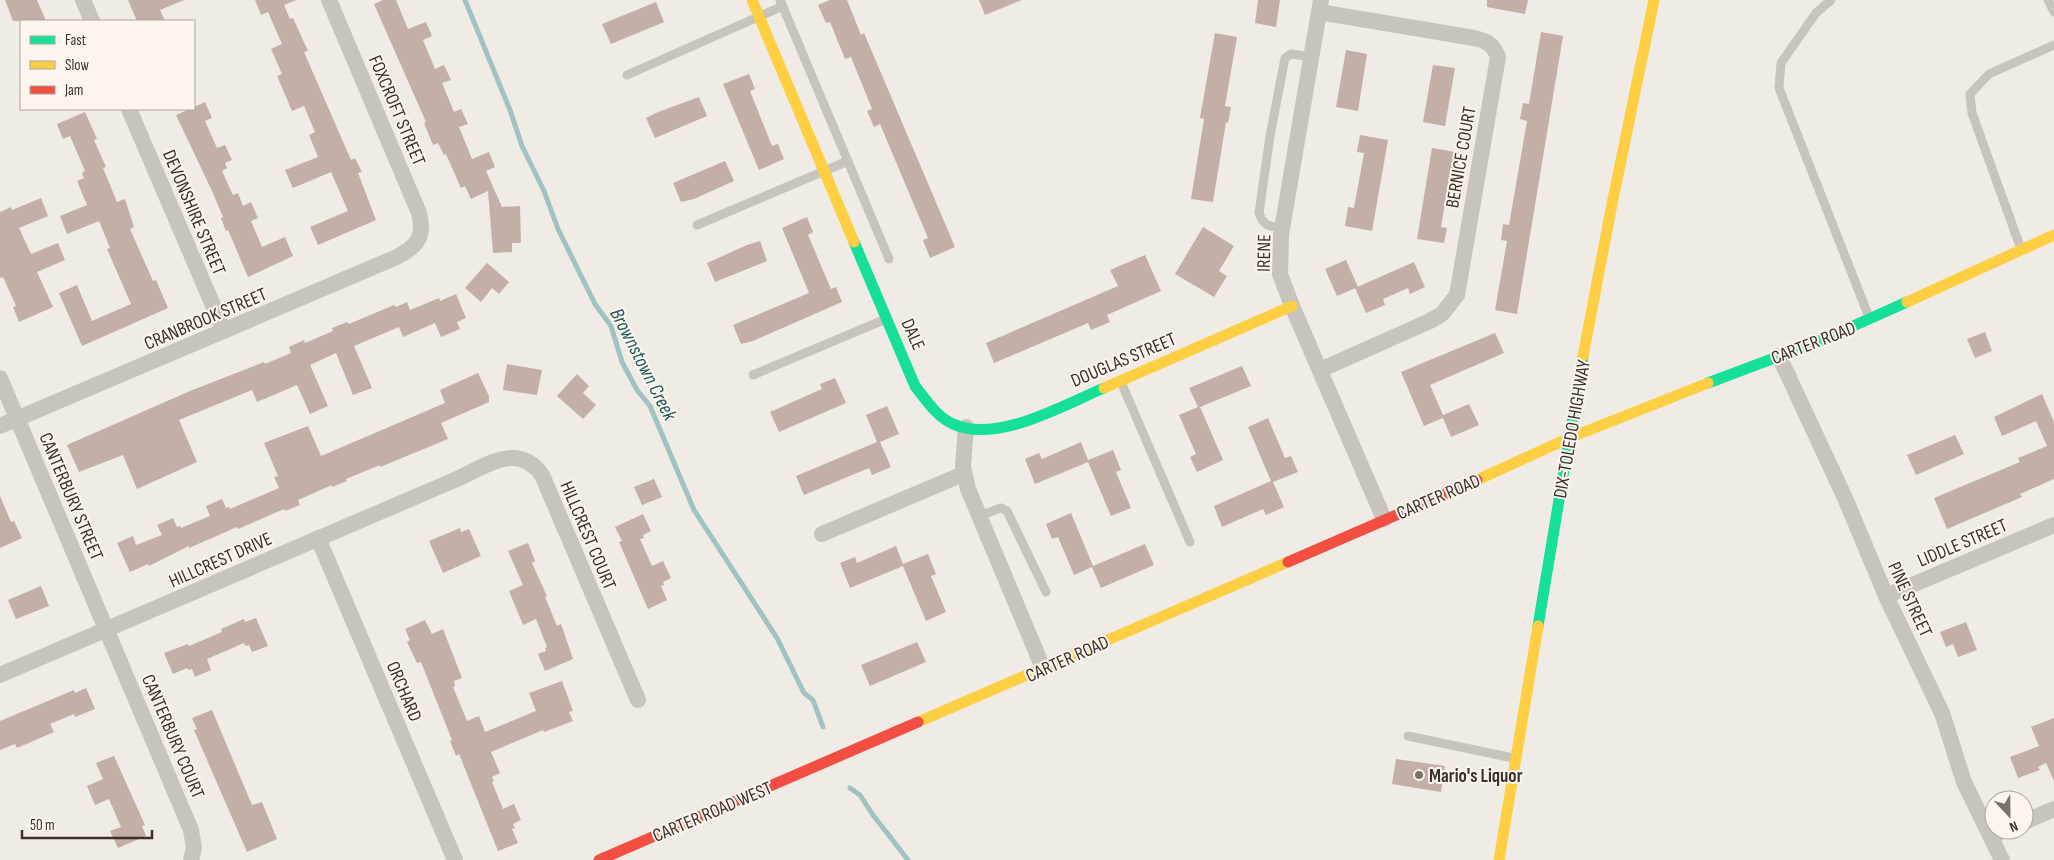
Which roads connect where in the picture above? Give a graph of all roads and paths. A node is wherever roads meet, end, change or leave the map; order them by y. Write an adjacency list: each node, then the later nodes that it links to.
1 (83, 0): 11 (street)
2 (329, 0): 21 (street, FOXCROFT STREET)
3 (752, 0): 10 (street, DALE)
4 (1654, 0): 36 (street, DIX-TOLEDO HIGHWAY)
5 (1831, 0): 26 (lane)
6 (2048, 0): 9 (lane)
7 (782, 3): 10 (lane); 16 (lane)
8 (1320, 6): 13 (street, IRENE); 29 (street, BERNICE COURT)
9 (2054, 12)
10 (759, 18): 14 (lane); 17 (street, DALE)
11 (92, 20)
12 (2054, 45): 22 (lane)
13 (1312, 57): 19 (street, IRENE); 19 (lane)
14 (627, 74)
15 (129, 110): 27 (street, DEVONSHIRE STREET)
16 (848, 161): 17 (lane); 23 (lane)
17 (825, 172): 18 (lane); 25 (street, DALE)
18 (696, 225)
19 (1282, 228): 24 (street, IRENE)
20 (2054, 235): 22 (street, CARTER ROAD)
21 (420, 238): 27 (street, CRANBROOK STREET)
22 (2021, 249): 26 (street, CARTER ROAD)
23 (889, 260)
24 (1292, 306): 29 (street, IRENE); 32 (street, DOUGLAS STREET)
25 (886, 319): 30 (lane); 35 (street, DALE)
26 (1870, 319): 28 (street, CARTER ROAD)
27 (224, 331): 33 (street, CRANBROOK STREET)
28 (1779, 356): 36 (street, CARTER ROAD); 46 (street, PINE STREET)
29 (1320, 370): 40 (street, IRENE)
30 (753, 375)
31 (0, 378): 33 (street, CANTERBURY STREET)
32 (1121, 382): 35 (street, DOUGLAS STREET); 44 (lane)
33 (17, 419): 34 (street, CRANBROOK STREET); 47 (street, CANTERBURY STREET)
34 (0, 426)
35 (966, 428): 37 (street)
36 (1569, 438): 40 (street, CARTER ROAD); 52 (street, DIX-TOLEDO HIGHWAY)
37 (964, 474): 39 (street); 42 (street)
38 (457, 479): 43 (street, HILLCREST DRIVE); 50 (street, HILLCREST COURT)
39 (980, 516): 45 (lane); 48 (street)
40 (1384, 520): 48 (street, CARTER ROAD)
41 (2054, 525): 46 (street, LIDDLE STREET)
42 (822, 534)
43 (318, 538): 47 (street, HILLCREST DRIVE); 60 (street, ORCHARD)
44 (1190, 542)
45 (1046, 592)
46 (1886, 596): 55 (street, PINE STREET)
47 (107, 630): 49 (street, HILLCREST DRIVE); 59 (street, CANTERBURY COURT)
48 (1043, 668): 53 (street, CARTER ROAD)
49 (0, 675)
50 (638, 700)
51 (1408, 736): 52 (lane)
52 (1516, 759): 62 (street, DIX-TOLEDO HIGHWAY)
53 (824, 763): 58 (street, CARTER ROAD WEST)
54 (2054, 809): 56 (street)
55 (1984, 811)
56 (2034, 818)
57 (2000, 840): 63 (street, PINE STREET)
58 (626, 855): 61 (street, CARTER ROAD WEST)
59 (191, 860)
60 (455, 860)
61 (599, 860)
62 (1499, 860)
63 (2002, 860)

